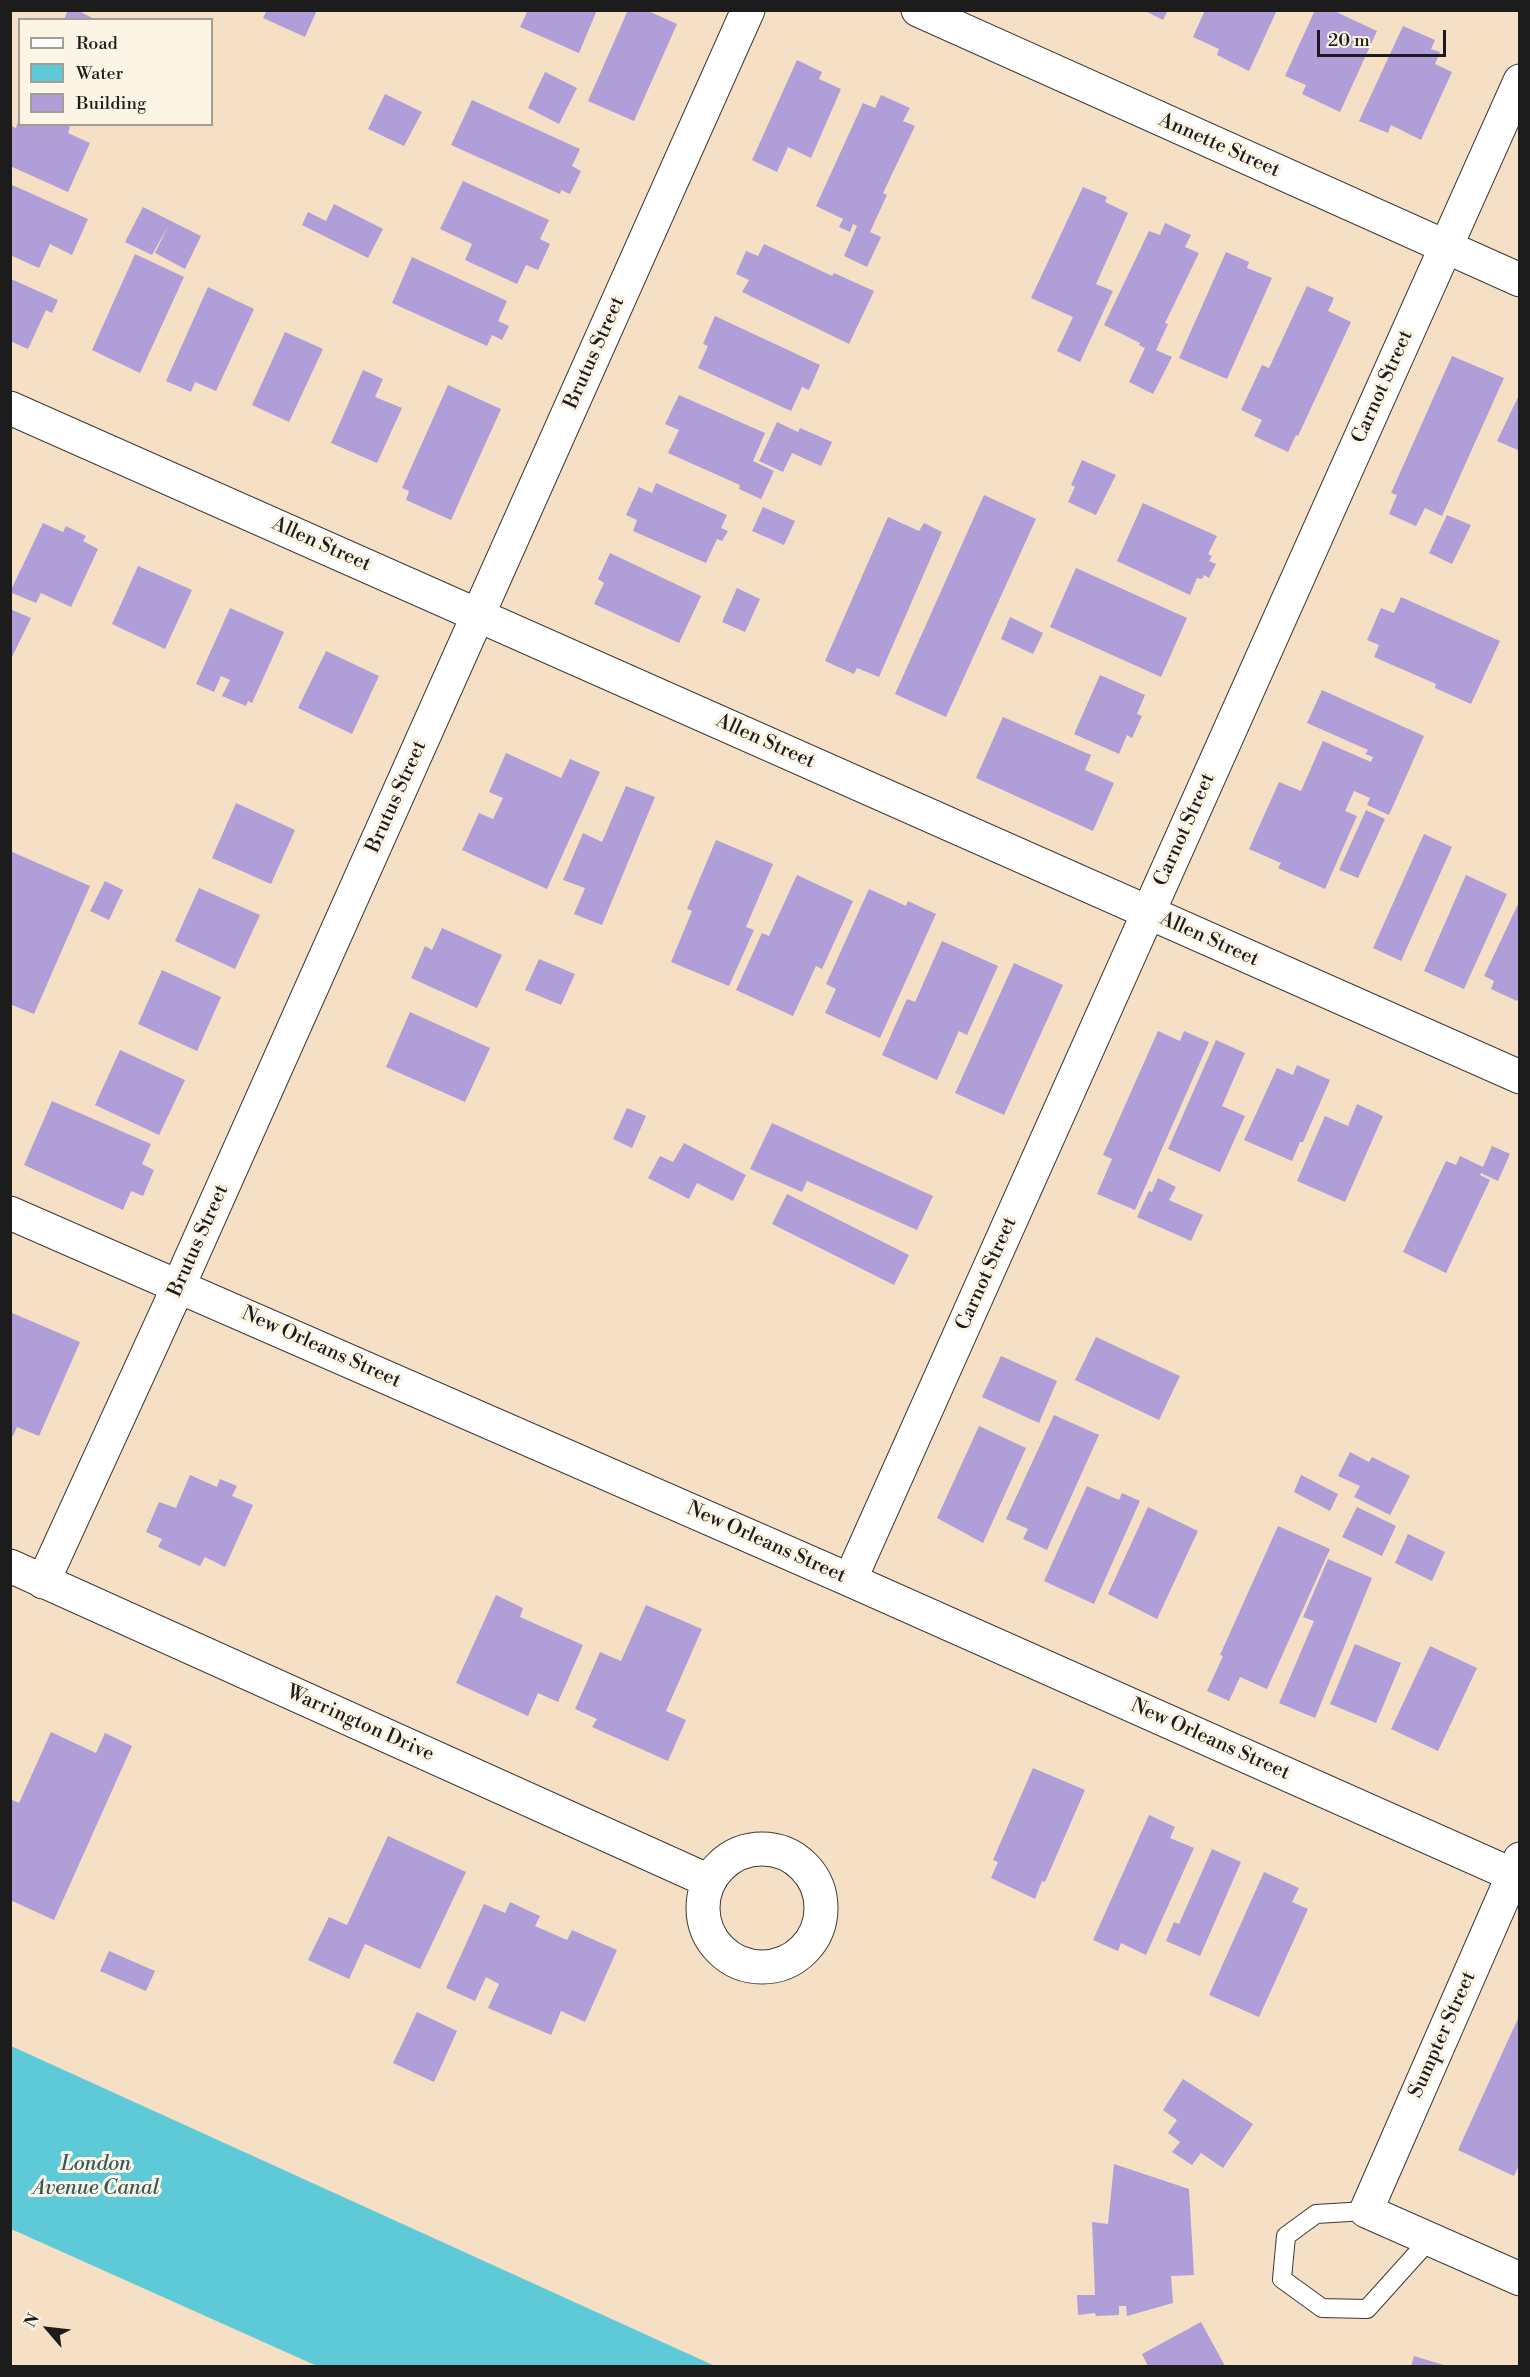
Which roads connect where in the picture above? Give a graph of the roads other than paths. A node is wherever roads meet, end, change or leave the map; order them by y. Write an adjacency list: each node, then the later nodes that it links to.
1 (748, 10): 7 (street, Brutus Street)
2 (918, 10): 4 (street, Annette Street)
3 (1520, 81): 4 (street, Carnot Street)
4 (1445, 247): 5 (street, Annette Street); 8 (street, Carnot Street)
5 (1520, 280)
6 (10, 408): 7 (street, Allen Street)
7 (479, 615): 8 (street, Allen Street); 11 (street, Brutus Street)
8 (1148, 913): 9 (street, Allen Street); 13 (street, Carnot Street)
9 (1520, 1077)
10 (10, 1213): 11 (street, New Orleans Street)
11 (179, 1286): 13 (street, New Orleans Street); 14 (street, Brutus Street)
12 (10, 1566): 14 (street, Warrington Drive)
13 (850, 1580): 15 (street, New Orleans Street)
14 (43, 1582): 16 (street, Warrington Drive)
15 (1517, 1871): 17 (street, Sumpter Street)
16 (709, 1881)
17 (1366, 2211): 18 (street); 18 (lane)
18 (1430, 2239): 19 (street)
19 (1520, 2279)

